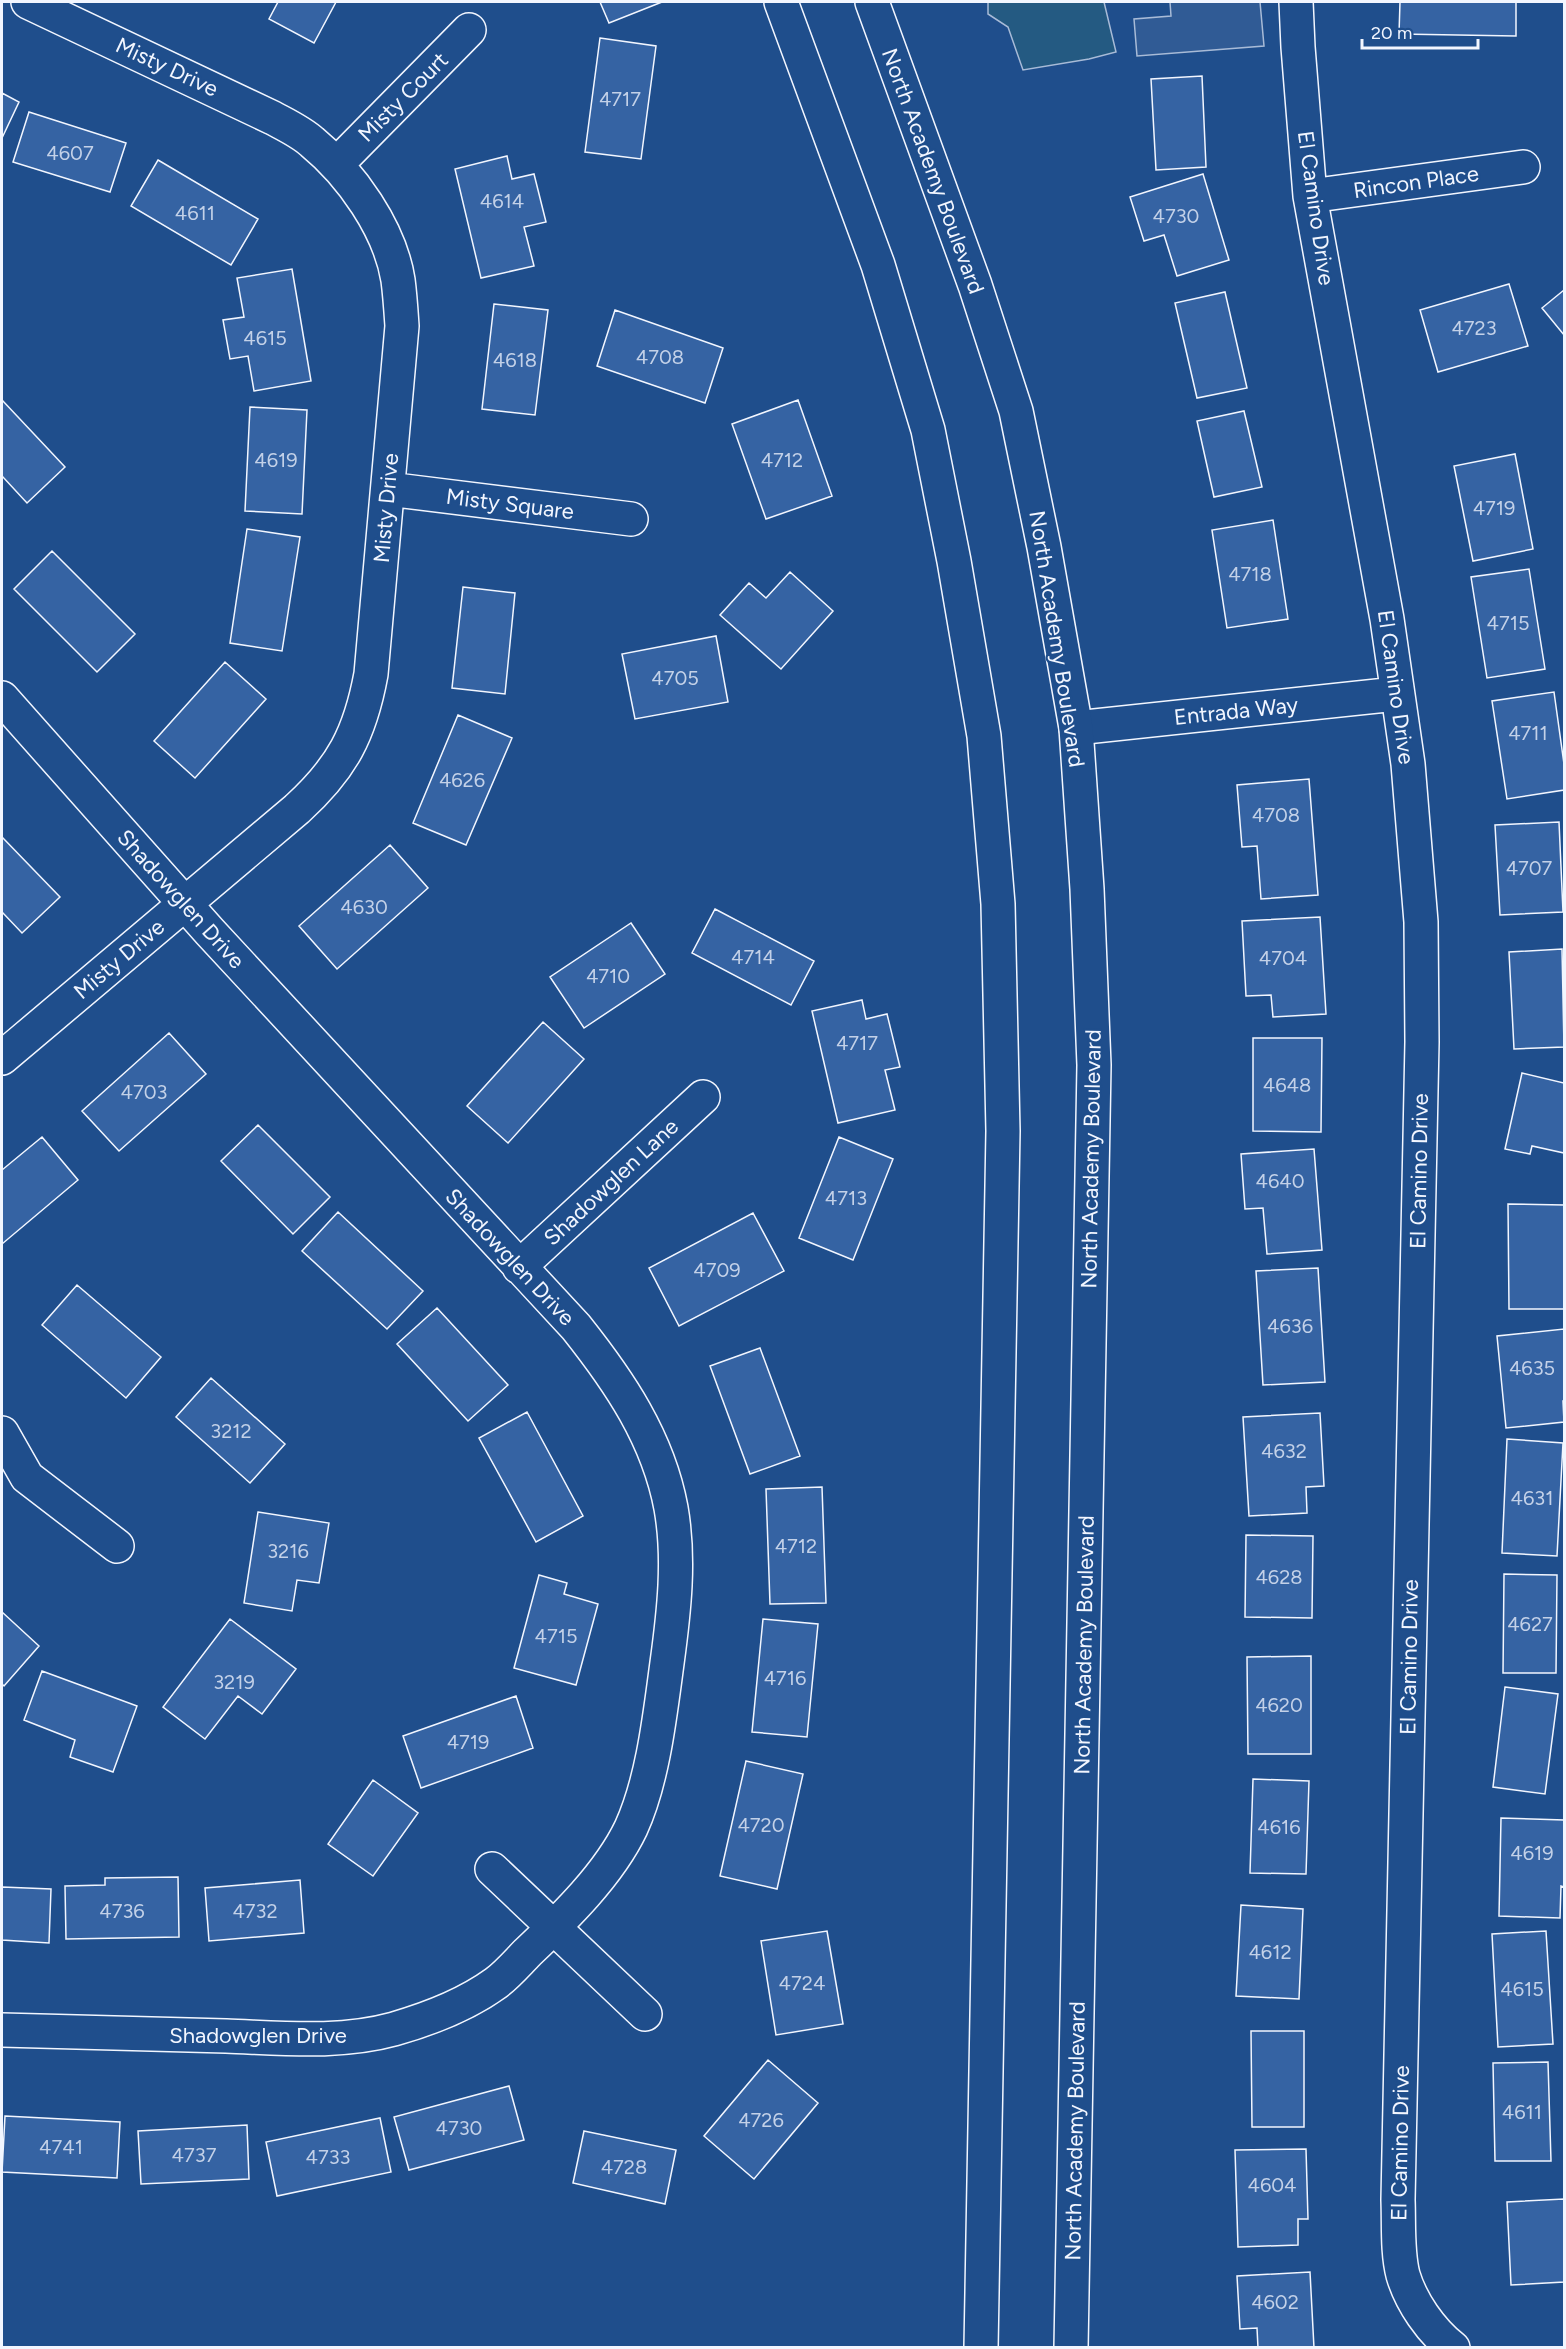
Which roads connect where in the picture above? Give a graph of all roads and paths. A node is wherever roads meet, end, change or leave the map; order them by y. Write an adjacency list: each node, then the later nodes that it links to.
1 (28, 2): 6 (main road, Misty Drive)
2 (781, 2): 25 (main road)
3 (872, 2): 13 (main road, North Academy Boulevard)
4 (1296, 2): 8 (main road, El Camino Drive)
5 (468, 30): 6 (main road, Misty Court)
6 (337, 164): 9 (main road, Misty Drive)
7 (1523, 167): 8 (main road, Rincon Place)
8 (1310, 196): 11 (main road, El Camino Drive)
9 (388, 489): 10 (main road, Misty Square); 14 (main road, Misty Drive)
10 (631, 519)
11 (1396, 694): 13 (main road, Entrada Way); 24 (main road, El Camino Drive)
12 (2, 698): 14 (main road, Shadowglen Drive)
13 (1076, 728): 26 (main road, North Academy Boulevard)
14 (184, 904): 15 (main road, Misty Drive); 17 (main road, Shadowglen Drive)
15 (2, 1058)
16 (704, 1096): 17 (main road, Shadowglen Lane)
17 (519, 1267): 21 (main road, Shadowglen Drive)
18 (2, 1433): 19 (main road)
19 (117, 1545)
20 (492, 1869): 21 (main road)
21 (553, 1929): 22 (main road); 23 (main road, Shadowglen Drive)
22 (645, 2014)
23 (2, 2030)
24 (1448, 2343)
25 (981, 2348)
26 (1071, 2348)

